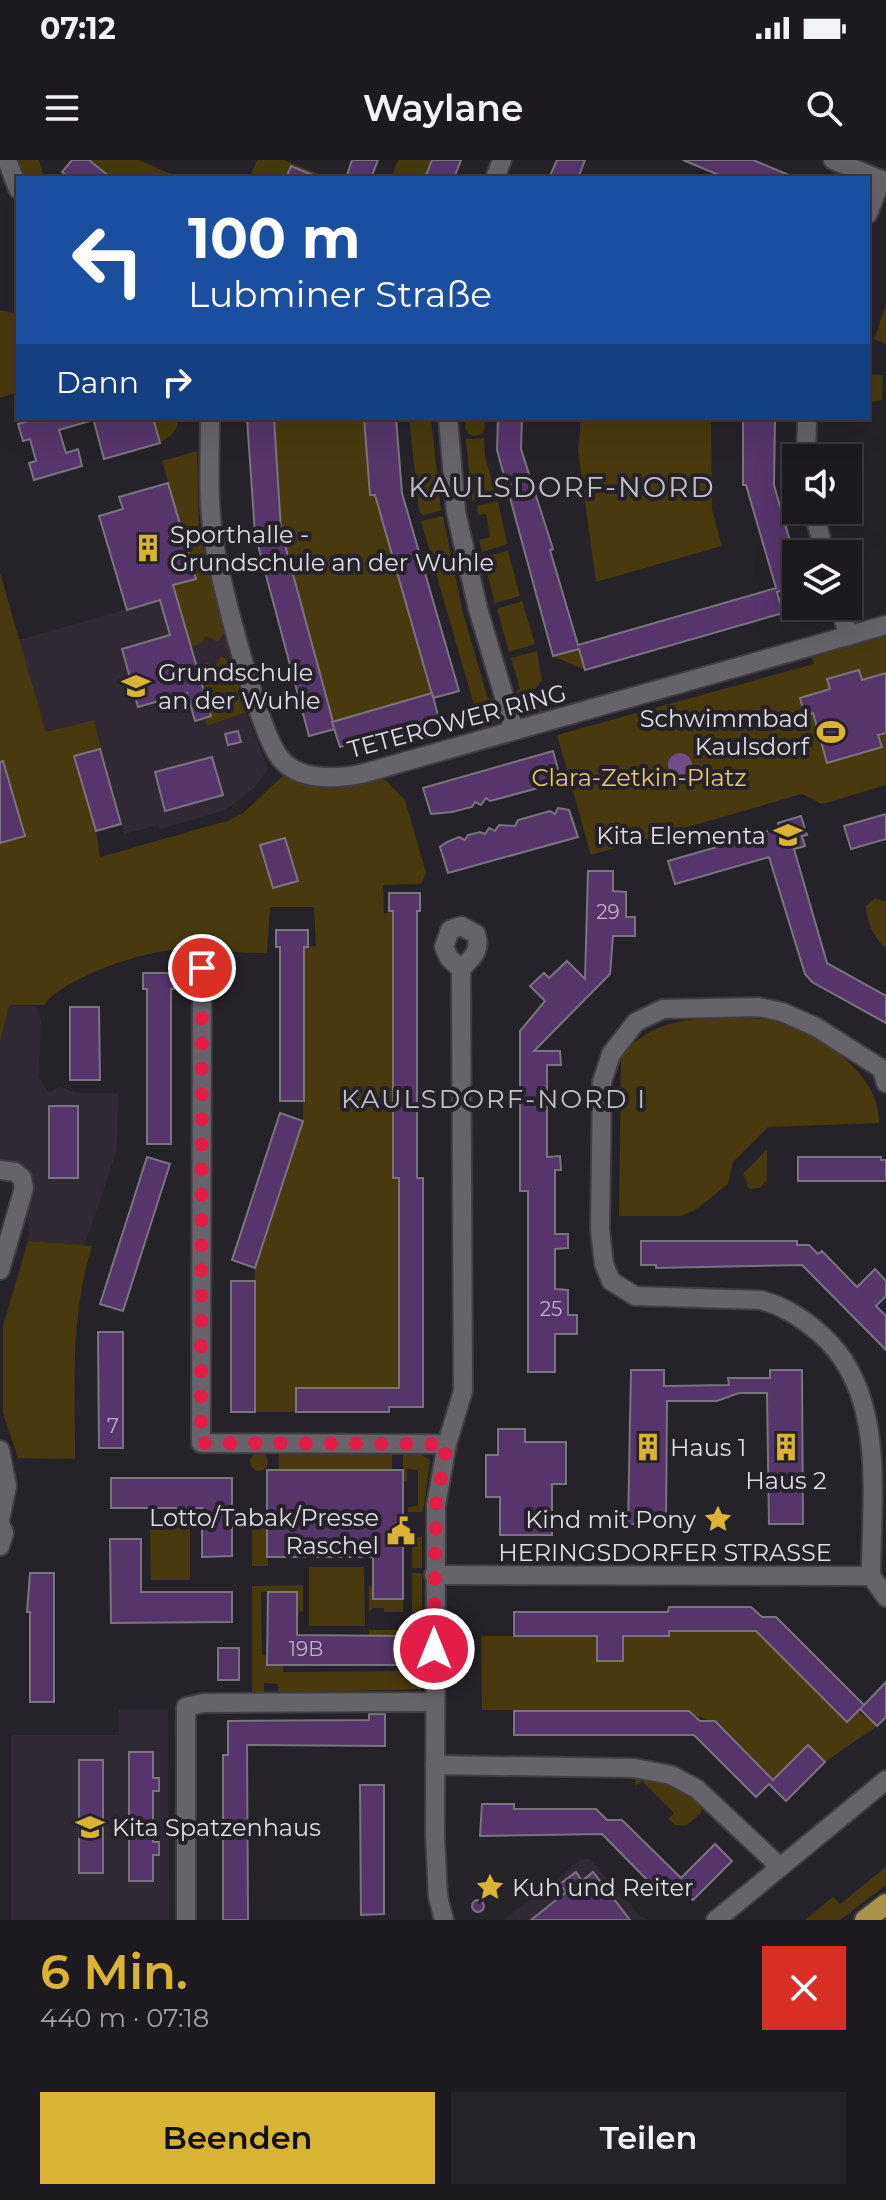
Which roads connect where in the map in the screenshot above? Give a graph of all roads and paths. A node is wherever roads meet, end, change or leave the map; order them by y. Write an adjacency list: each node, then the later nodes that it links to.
1 (7, 160): 4 (street)
2 (833, 160): 3 (street)
3 (884, 181): 5 (street)
4 (16, 184)
5 (870, 210)
6 (210, 420): 13 (street, TETEROWER RING)
7 (448, 420): 13 (street)
8 (807, 420): 9 (street)
9 (806, 444)
10 (844, 620): 12 (street)
11 (886, 625): 12 (street, TETEROWER RING)
12 (848, 636): 13 (street, TETEROWER RING)
13 (514, 730)
14 (202, 957): 20 (street)
15 (461, 969): 20 (street)
16 (886, 1083): 25 (street)
17 (0, 1170): 18 (street)
18 (8, 1214): 19 (street)
19 (0, 1270)
20 (447, 1444): 24 (street)
21 (0, 1450): 22 (street)
22 (0, 1522): 23 (street)
23 (0, 1546)
24 (434, 1575): 25 (street, HERINGSDORFER STRASSE); 27 (street)
25 (871, 1576): 26 (street)
26 (886, 1597)
27 (434, 1702): 28 (street); 32 (street)
28 (435, 1765): 30 (street); 33 (street)
29 (886, 1780): 30 (street)
30 (780, 1867): 34 (street)
31 (886, 1904): 35 (main road)
32 (186, 1920)
33 (444, 1920)
34 (716, 1920)
35 (865, 1920)

